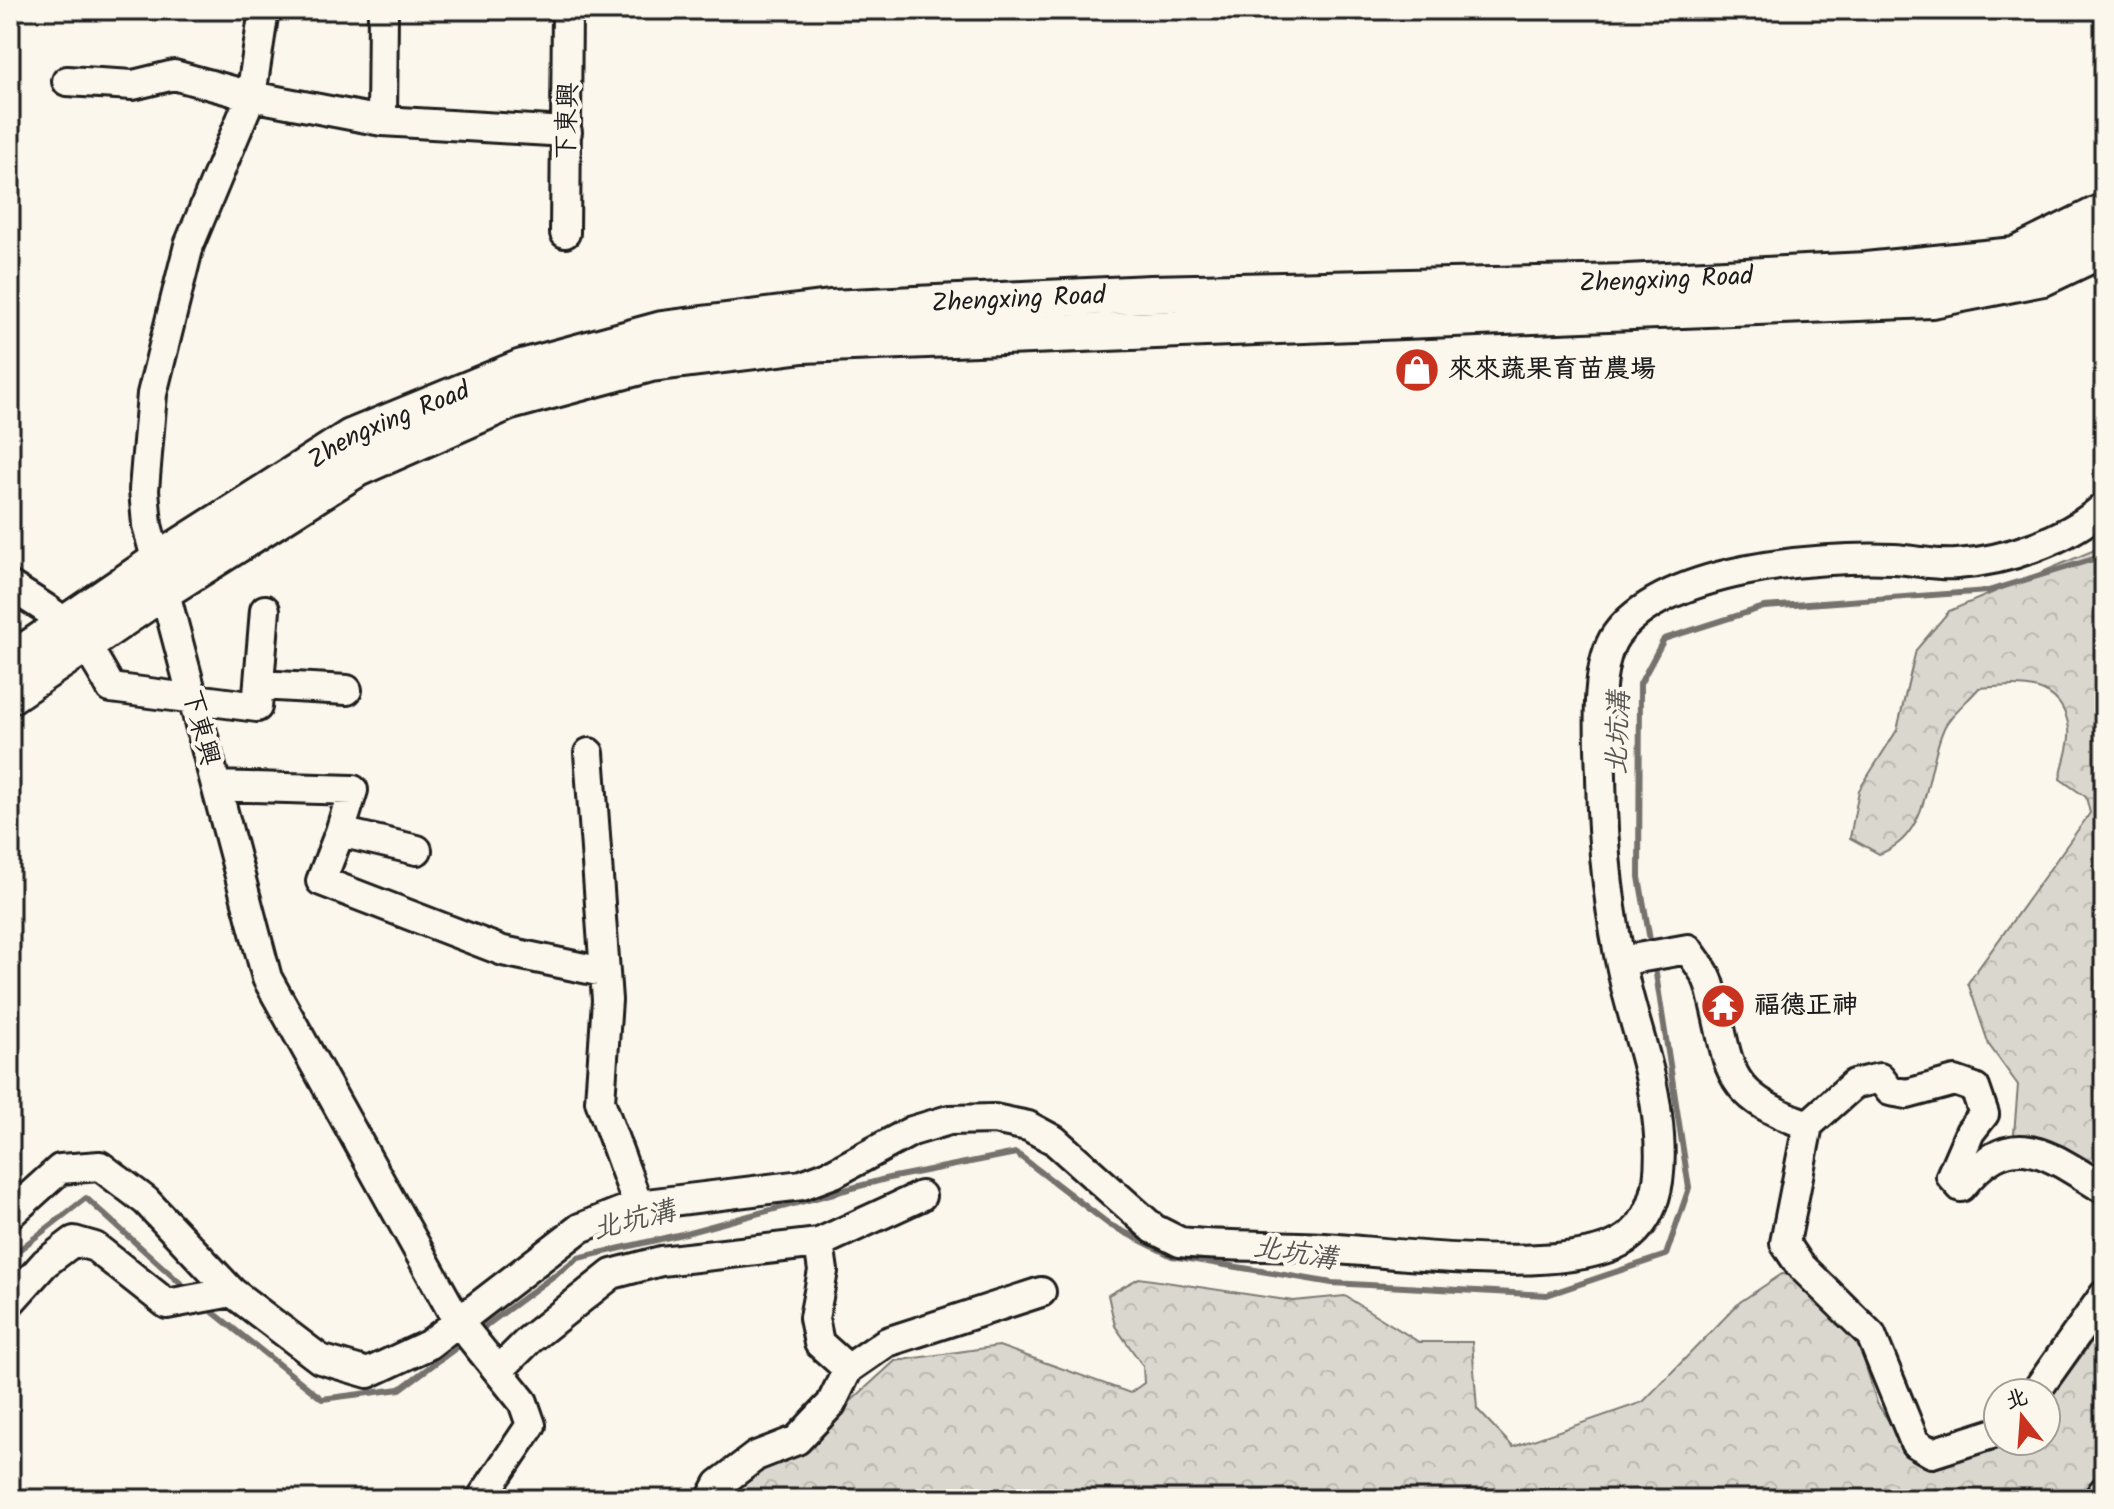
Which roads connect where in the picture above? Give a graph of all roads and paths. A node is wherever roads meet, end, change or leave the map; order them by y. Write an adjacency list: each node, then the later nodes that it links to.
1 (264, 10): 5 (lane, 下東興)
2 (383, 10): 6 (lane)
3 (567, 10): 7 (lane, 下東興)
4 (67, 81): 5 (lane)
5 (251, 96): 6 (lane); 12 (lane, 下東興)
6 (382, 121): 7 (lane)
7 (567, 132): 9 (lane, 下東興)
8 (2104, 212): 12 (main road, Zhengxing Road)
9 (565, 233)
10 (2104, 248): 12 (main road, Zhengxing Road)
11 (2104, 507): 25 (lane)
12 (160, 576): 15 (main road, Zhengxing Road); 20 (lane, 下東興)
13 (10, 586): 15 (lane)
14 (265, 610): 17 (lane)
15 (77, 632): 16 (main road, Zhengxing Road); 19 (main road, Zhengxing Road); 20 (lane)
16 (10, 662)
17 (259, 685): 18 (lane); 20 (lane)
18 (347, 690)
19 (10, 695)
20 (193, 698): 22 (lane, 下東興)
21 (589, 753): 26 (lane)
22 (216, 786): 23 (lane); 37 (lane, 下東興)
23 (340, 832): 24 (lane); 26 (lane)
24 (417, 850)
25 (1622, 961): 27 (lane); 30 (lane)
26 (603, 972): 30 (lane)
27 (1808, 1125): 28 (lane); 41 (lane)
28 (2104, 1189)
29 (921, 1196): 32 (lane)
30 (638, 1205): 37 (lane)
31 (10, 1214): 33 (lane)
32 (819, 1243): 38 (lane); 39 (lane)
33 (232, 1292): 36 (lane); 37 (lane)
34 (1041, 1292): 38 (lane)
35 (2104, 1295): 40 (lane)
36 (10, 1302)
37 (458, 1322): 39 (lane, 下東興)
38 (848, 1369): 44 (lane)
39 (498, 1371): 43 (lane, 下東興)
40 (2046, 1377)
41 (1982, 1437)
42 (2104, 1491): 45 (lane)
43 (481, 1499)
44 (711, 1499)
45 (2098, 1499)

